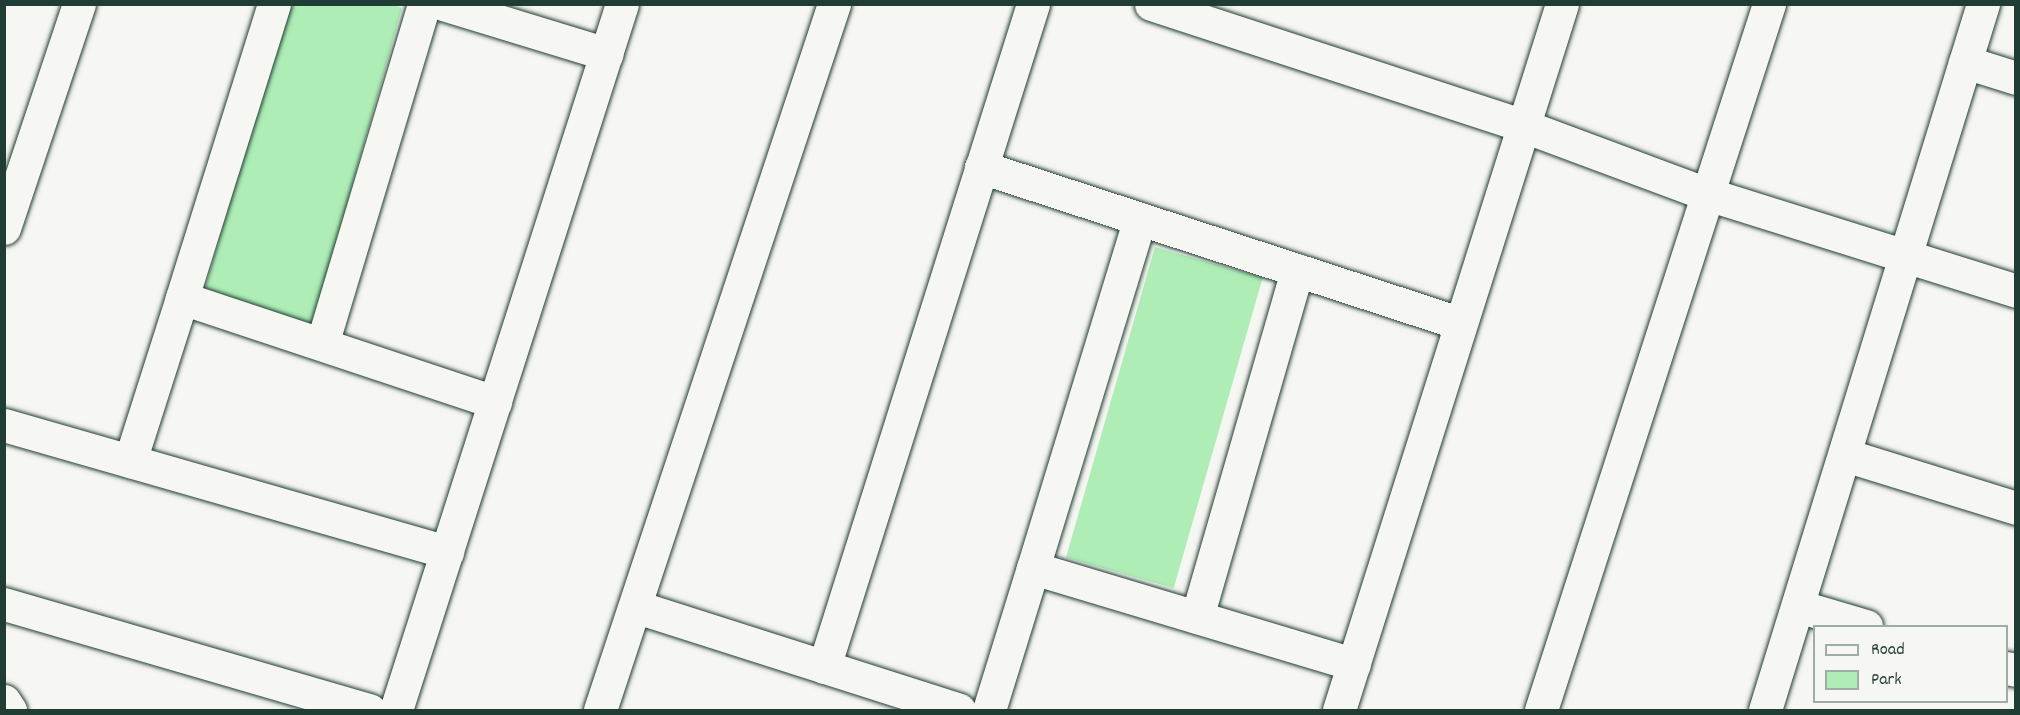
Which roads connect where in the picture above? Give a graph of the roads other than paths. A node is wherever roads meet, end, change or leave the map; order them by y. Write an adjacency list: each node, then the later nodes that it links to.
1 (79, 4): 19 (street)
2 (274, 4): 23 (street)
3 (424, 4): 25 (street)
4 (443, 4): 12 (street)
5 (622, 4): 12 (street)
6 (834, 4): 35 (street)
7 (1033, 4): 16 (street)
8 (1151, 4): 15 (street)
9 (1563, 4): 15 (street)
10 (1769, 4): 17 (street)
11 (1983, 4): 13 (street)
12 (607, 54): 26 (street)
13 (1965, 62): 14 (street); 20 (street)
14 (2016, 78)
15 (1524, 126): 17 (street); 24 (street)
16 (981, 167): 18 (street); 39 (street)
17 (1704, 193): 20 (street); 48 (street)
18 (1140, 219): 21 (street); 32 (street)
19 (4, 228)
20 (1904, 255): 22 (street); 28 (street)
21 (1297, 270): 24 (street); 36 (street)
22 (2016, 291)
23 (182, 298): 25 (street); 29 (street)
24 (1459, 323): 38 (street)
25 (323, 341): 26 (street)
26 (495, 402): 31 (street)
27 (4, 425): 29 (street)
28 (1845, 455): 30 (street); 34 (street)
29 (130, 461): 31 (street)
30 (2016, 508)
31 (447, 552): 43 (street)
32 (1033, 568): 36 (street); 46 (street)
33 (4, 604): 42 (street)
34 (1798, 606): 37 (street); 49 (street)
35 (637, 607): 39 (street); 44 (street)
36 (1197, 617): 38 (street)
37 (1860, 625)
38 (1354, 664): 47 (street)
39 (824, 667): 45 (street)
40 (4, 701): 41 (street)
41 (10, 711)
42 (370, 711)
43 (396, 711)
44 (600, 711)
45 (959, 711)
46 (989, 711)
47 (1339, 711)
48 (1541, 711)
49 (1765, 711)

